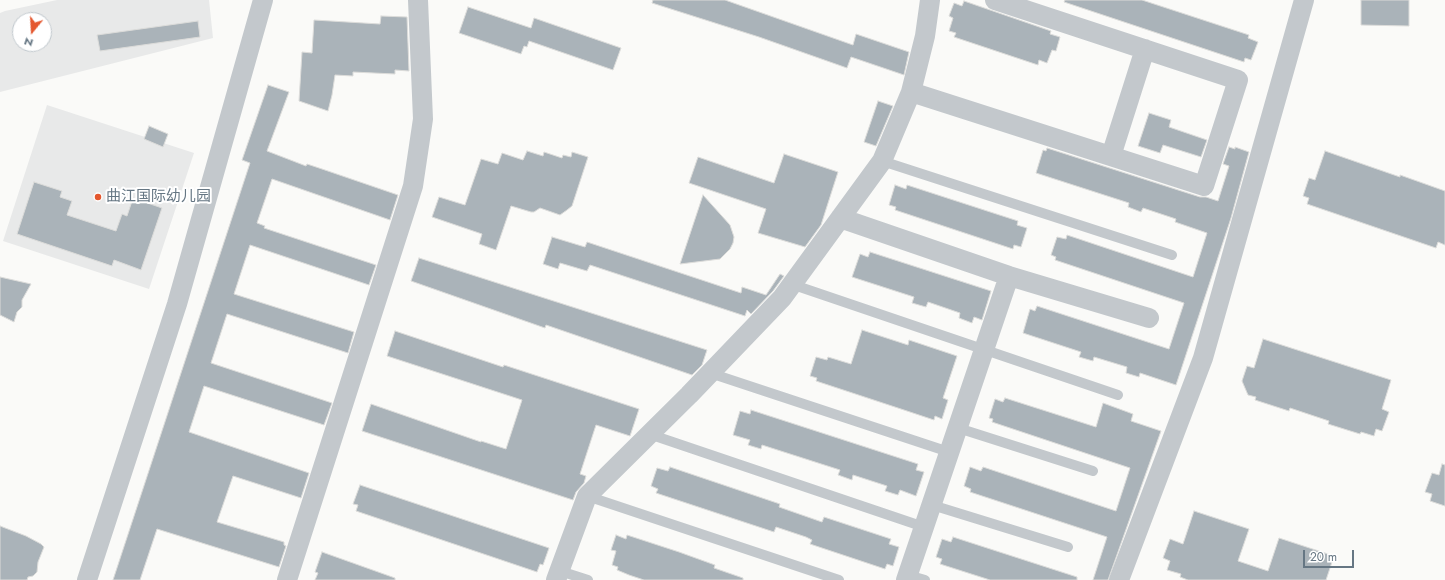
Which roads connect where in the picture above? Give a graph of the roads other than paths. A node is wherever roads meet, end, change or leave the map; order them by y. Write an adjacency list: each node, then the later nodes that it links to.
1 (263, 0): 28 (street)
2 (418, 0): 29 (street)
3 (930, 0): 7 (street)
4 (995, 0): 6 (street)
5 (1304, 0): 32 (street)
6 (1145, 49): 8 (street); 8 (street)
7 (911, 92): 8 (street); 9 (street)
8 (1111, 156)
9 (882, 161): 10 (street); 11 (lane)
10 (840, 218): 12 (street); 13 (street)
11 (1172, 255)
12 (1009, 276): 14 (street); 15 (street)
13 (791, 284): 15 (lane); 16 (street)
14 (1149, 318)
15 (984, 350): 17 (lane); 18 (street)
16 (710, 372): 19 (street); 20 (lane)
17 (1118, 395)
18 (958, 428): 20 (street); 21 (lane)
19 (649, 434): 22 (street); 24 (lane)
20 (949, 452): 23 (street)
21 (1093, 471)
22 (587, 496): 26 (street); 31 (lane)
23 (932, 505): 24 (street); 25 (lane)
24 (924, 527): 27 (street)
25 (1068, 547)
26 (558, 575): 30 (lane)
27 (913, 578)
28 (87, 580)
29 (287, 580)
30 (588, 580)
31 (839, 580)
32 (1119, 580)

